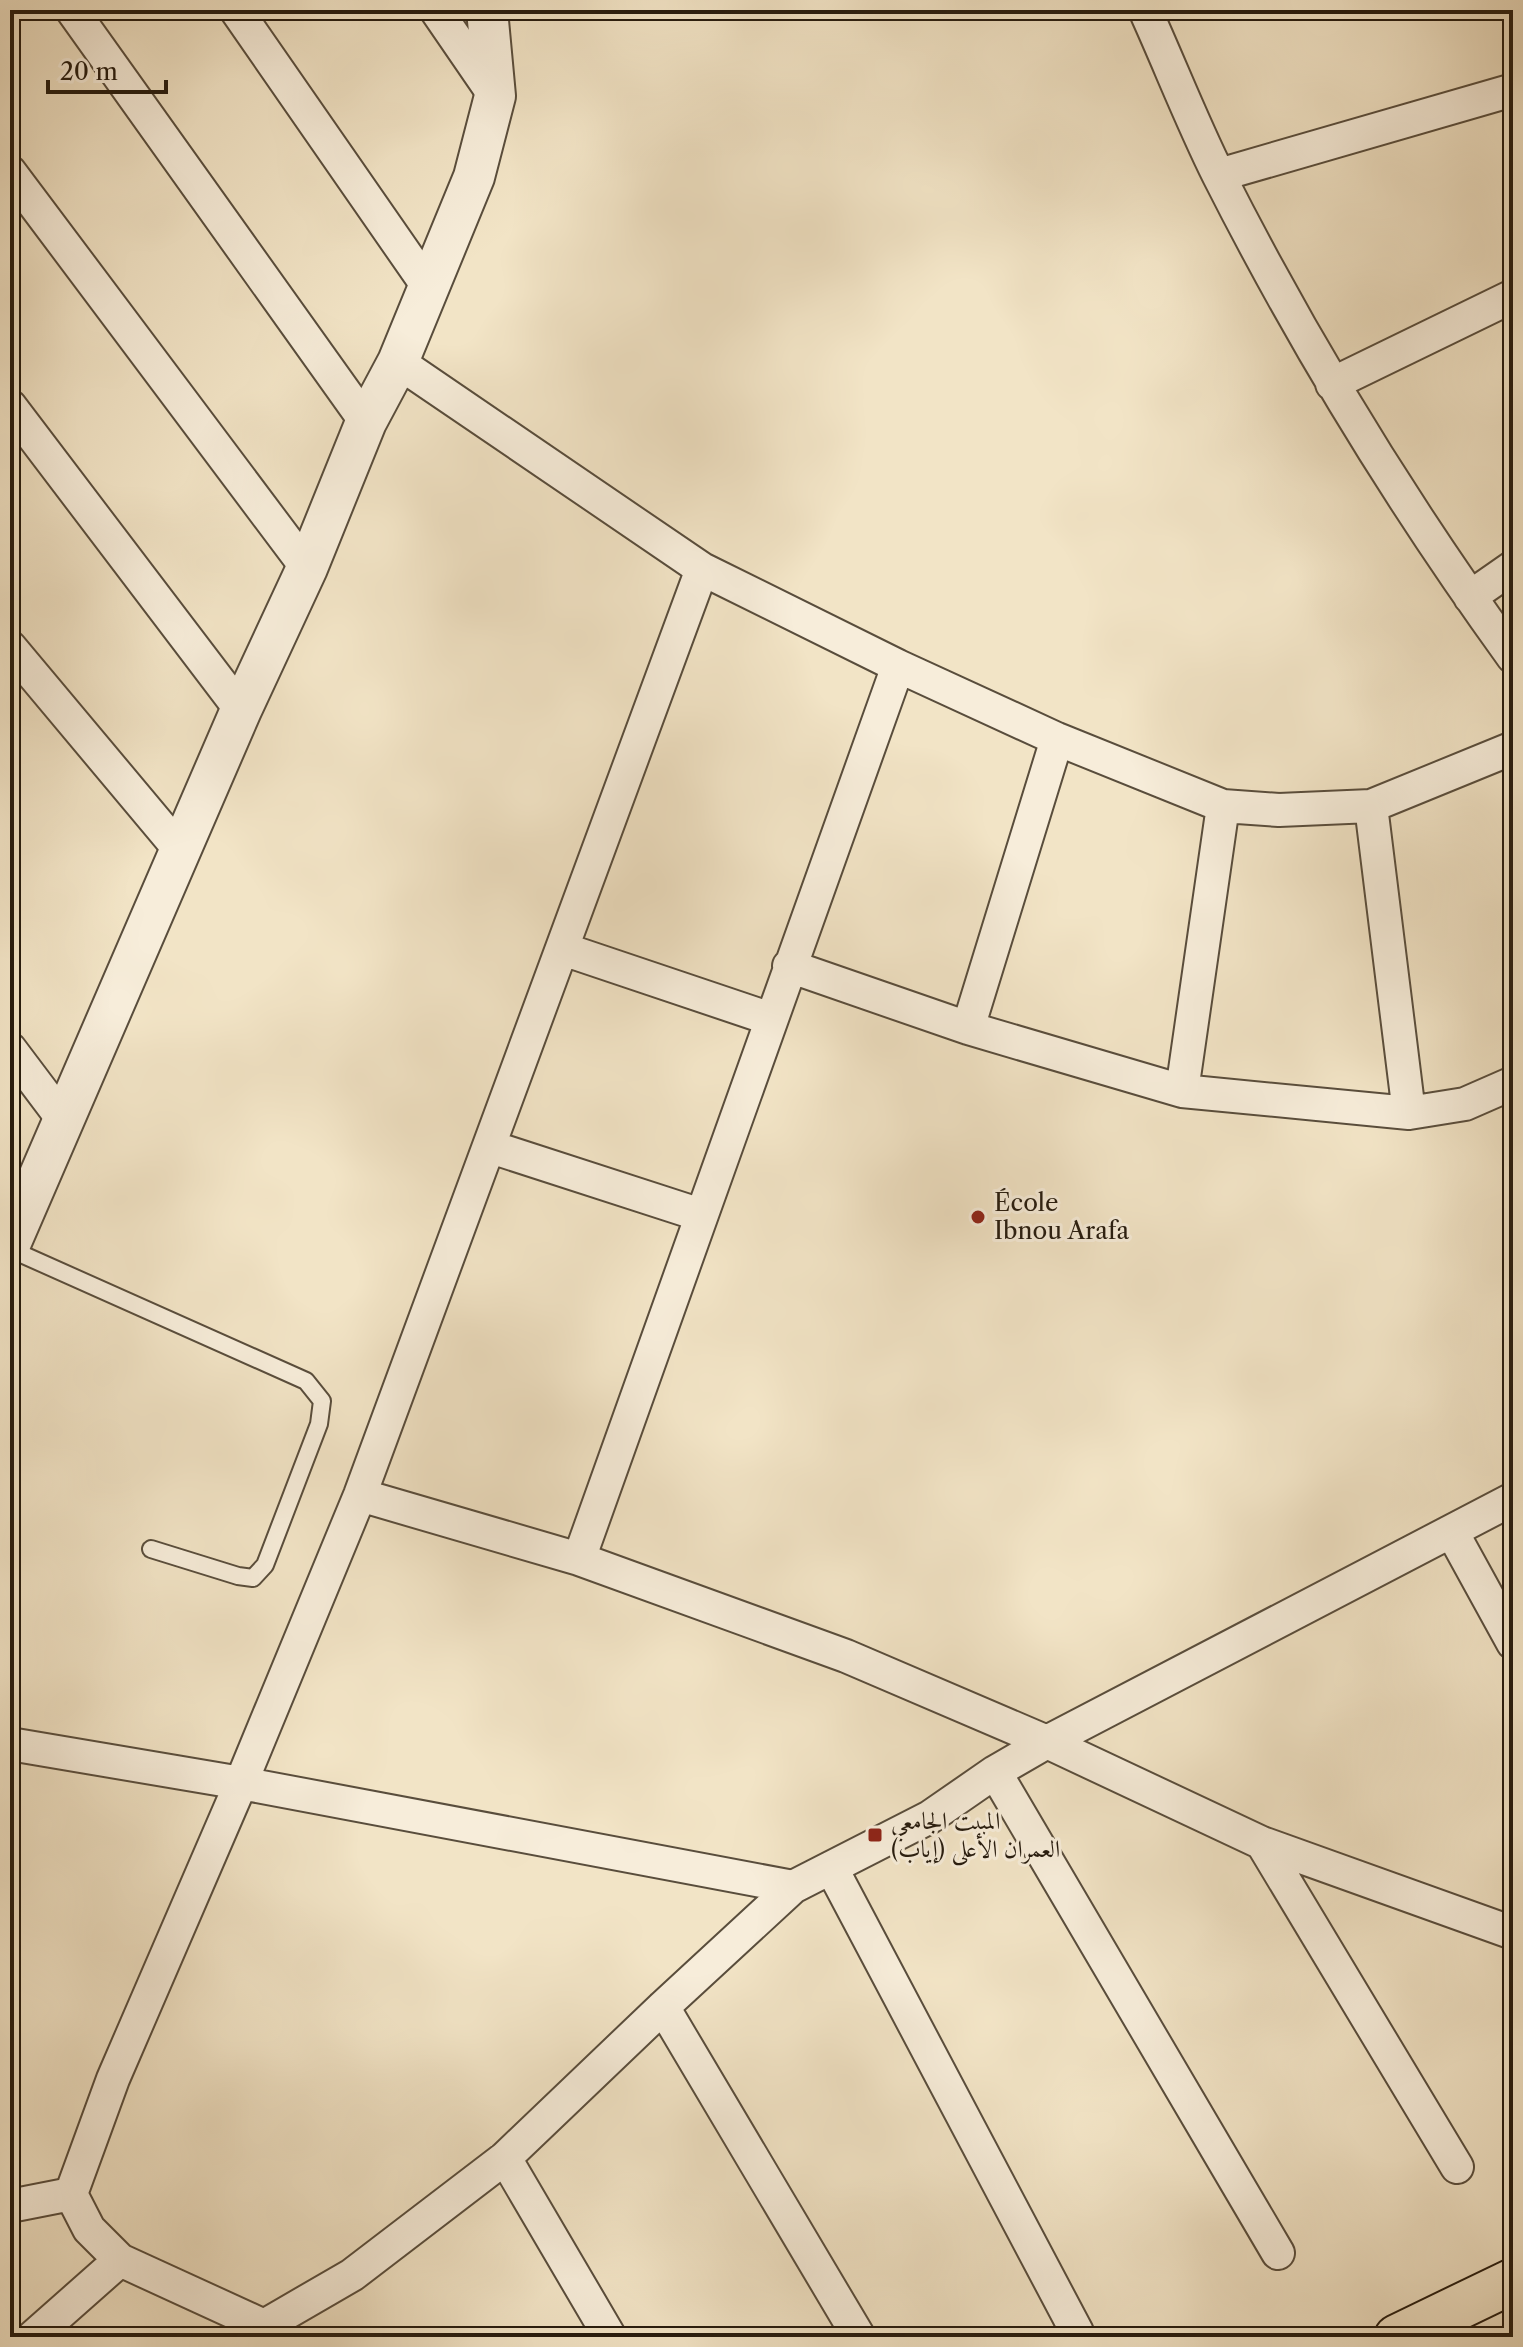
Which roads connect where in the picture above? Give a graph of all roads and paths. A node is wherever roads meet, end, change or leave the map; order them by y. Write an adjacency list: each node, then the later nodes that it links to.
1 (72, 10): 15 (street)
2 (236, 10): 10 (street)
3 (436, 10): 7 (street)
4 (487, 10): 7 (street)
5 (1145, 10): 9 (street)
6 (1513, 90): 9 (street)
7 (495, 96): 10 (street)
8 (10, 172): 17 (street)
9 (1219, 175): 13 (street)
10 (429, 288): 12 (street)
11 (1513, 296): 13 (street)
12 (398, 362): 15 (street); 18 (street)
13 (1332, 384): 19 (street)
14 (10, 406): 23 (street)
15 (366, 422): 17 (street)
16 (1513, 567): 19 (street)
17 (307, 568): 23 (street)
18 (702, 569): 22 (street); 29 (street)
19 (1470, 597): 21 (street)
20 (10, 647): 28 (street)
21 (1513, 657)
22 (898, 666): 24 (street); 30 (street)
23 (241, 710): 28 (street)
24 (1057, 739): 26 (street); 32 (street)
25 (1513, 748): 27 (street)
26 (1223, 806): 27 (street); 35 (street)
27 (1371, 806): 36 (street)
28 (180, 850): 37 (street)
29 (563, 949): 31 (street); 38 (street)
30 (789, 966): 31 (street); 32 (street)
31 (771, 1019): 39 (street)
32 (968, 1028): 35 (street)
33 (10, 1049): 37 (street)
34 (1513, 1083): 36 (street)
35 (1182, 1091): 36 (street)
36 (1409, 1113)
37 (65, 1122): 40 (street)
38 (491, 1147): 39 (street); 41 (street)
39 (701, 1215): 45 (street)
40 (10, 1247): 44 (lane)
41 (360, 1495): 45 (street); 50 (street)
42 (1513, 1499): 43 (street)
43 (1452, 1532): 46 (street); 47 (street)
44 (151, 1549)
45 (579, 1559): 47 (street)
46 (1513, 1643)
47 (1047, 1742): 49 (street); 51 (street)
48 (10, 1744): 50 (street)
49 (995, 1772): 52 (street); 60 (street)
50 (241, 1783): 53 (street); 58 (street)
51 (1262, 1843): 54 (street); 57 (street)
52 (832, 1869): 53 (street); 63 (street)
53 (793, 1887): 55 (street)
54 (1513, 1933)
55 (663, 2007): 56 (street); 67 (street)
56 (505, 2158): 64 (street); 66 (street)
57 (1457, 2167)
58 (71, 2194): 59 (street); 61 (street)
59 (10, 2206)
60 (1278, 2253)
61 (120, 2260): 64 (street); 65 (street)
62 (1513, 2281): 68 (highway)
63 (1077, 2332)
64 (262, 2333)
65 (33, 2337)
66 (610, 2337)
67 (859, 2337)
68 (1397, 2337)

